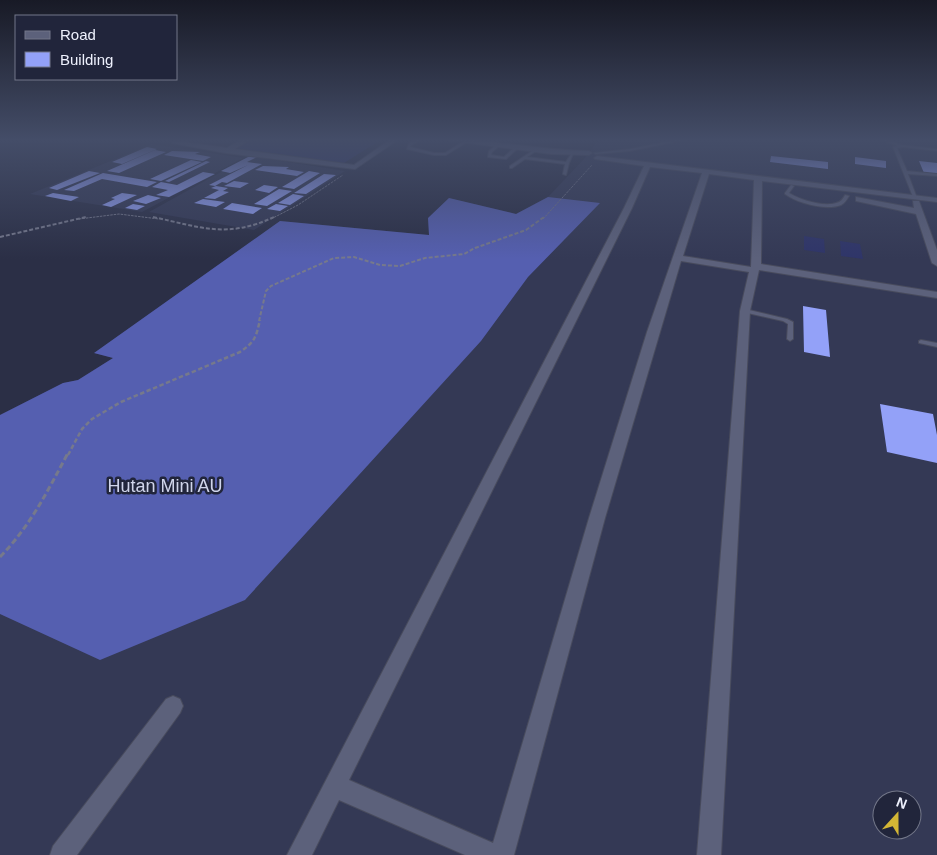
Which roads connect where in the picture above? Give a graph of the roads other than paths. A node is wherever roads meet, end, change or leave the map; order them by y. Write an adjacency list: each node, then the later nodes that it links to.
1 (758, 178): 15 (street)
2 (641, 179): 22 (street)
3 (704, 179): 13 (street)
4 (765, 179): 6 (street)
5 (907, 179): 9 (lane)
6 (781, 181): 7 (street); 9 (street)
7 (792, 186): 8 (street); 8 (lane)
8 (847, 196): 11 (street)
9 (915, 197): 10 (street); 11 (street)
10 (937, 200)
11 (920, 212): 12 (street)
12 (933, 243): 14 (street)
13 (679, 258): 15 (street); 26 (street)
14 (937, 262)
15 (755, 268): 16 (street); 17 (street)
16 (937, 295)
17 (746, 311): 18 (lane); 27 (street)
18 (790, 339)
19 (921, 342): 20 (lane)
20 (937, 344)
21 (173, 706): 23 (street)
22 (336, 786): 24 (street); 25 (street)
23 (62, 855)
24 (299, 855)
25 (493, 855)
26 (502, 855)
27 (709, 855)

